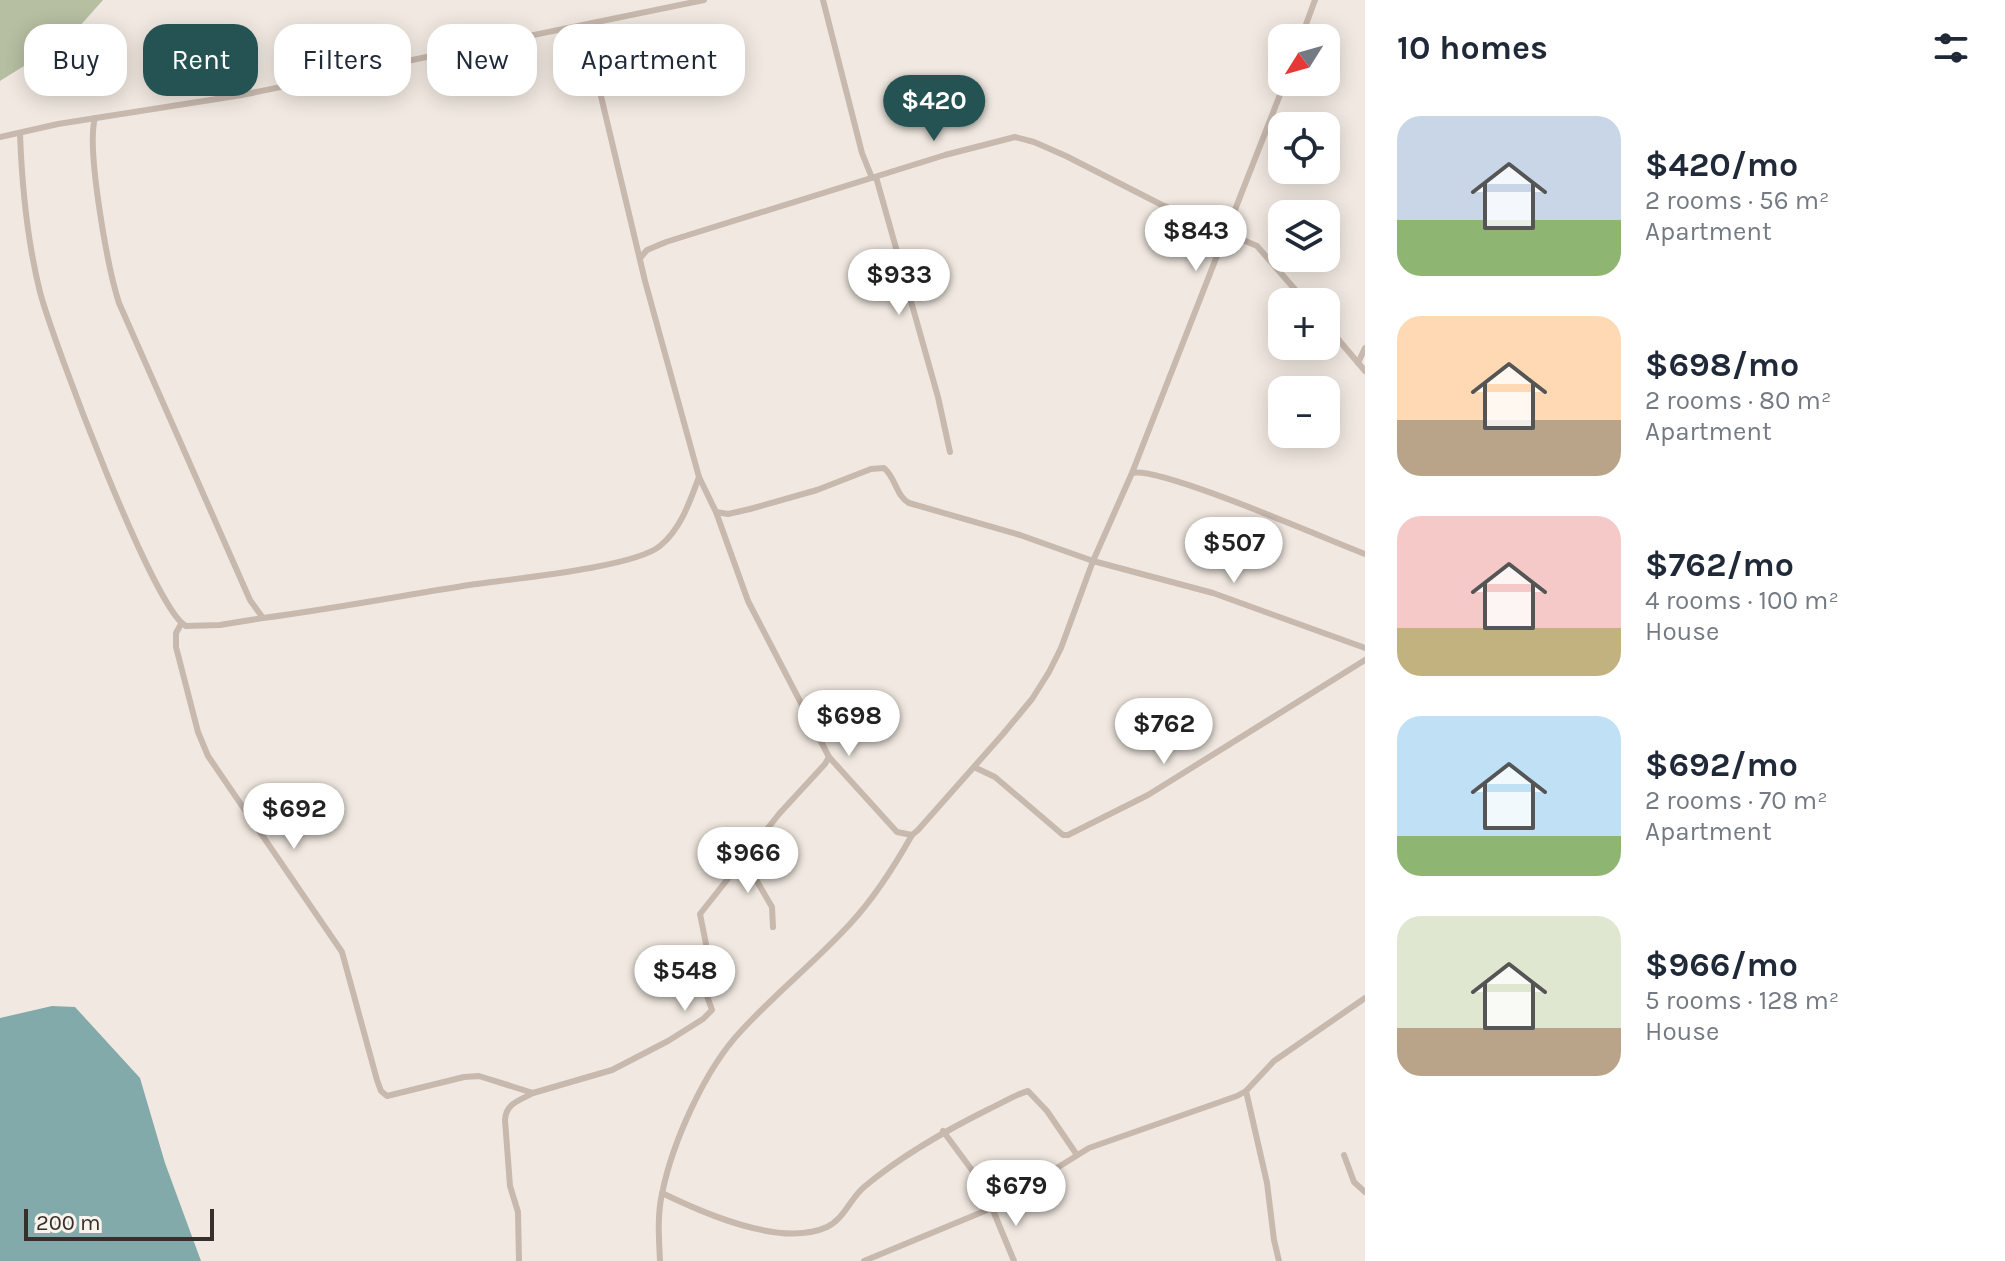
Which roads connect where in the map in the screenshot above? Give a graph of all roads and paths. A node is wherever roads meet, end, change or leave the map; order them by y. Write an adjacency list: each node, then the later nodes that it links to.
1 (704, 0): 4 (street)
2 (823, 0): 12 (street)
3 (1315, 0): 5 (street)
4 (596, 24)
5 (1306, 24)
6 (553, 33): 9 (street)
7 (601, 96): 14 (street)
8 (1280, 96): 13 (street)
9 (95, 118): 10 (street); 26 (street)
10 (20, 134): 11 (street); 27 (street)
11 (0, 137)
12 (874, 178): 13 (street); 14 (street); 20 (street)
13 (1228, 234): 15 (street); 21 (street)
14 (641, 257): 22 (street)
15 (1294, 288)
16 (1340, 342): 18 (street)
17 (1365, 348): 18 (street)
18 (1358, 363): 19 (street)
19 (1365, 371)
20 (950, 452)
21 (1132, 473): 24 (street); 25 (street)
22 (699, 477): 23 (street); 26 (street)
23 (716, 512): 25 (street); 30 (street)
24 (1365, 554)
25 (1093, 561): 28 (street); 31 (street)
26 (263, 618): 27 (street)
27 (181, 624): 37 (street)
28 (1365, 648)
29 (1365, 660): 31 (street)
30 (829, 757): 32 (street); 33 (street)
31 (974, 767): 32 (street)
32 (912, 835): 42 (street)
33 (744, 859): 34 (street); 37 (street)
34 (773, 927)
35 (1365, 998): 36 (street)
36 (1246, 1091): 39 (street); 49 (street)
37 (533, 1093): 45 (street)
38 (943, 1131): 39 (street); 42 (street); 43 (street)
39 (1077, 1155): 43 (street)
40 (1344, 1155): 41 (street)
41 (1365, 1192)
42 (662, 1193): 46 (street)
43 (995, 1206): 44 (street); 48 (street)
44 (879, 1258): 47 (street)
45 (519, 1261)
46 (660, 1261)
47 (864, 1261)
48 (1014, 1261)
49 (1279, 1261)

